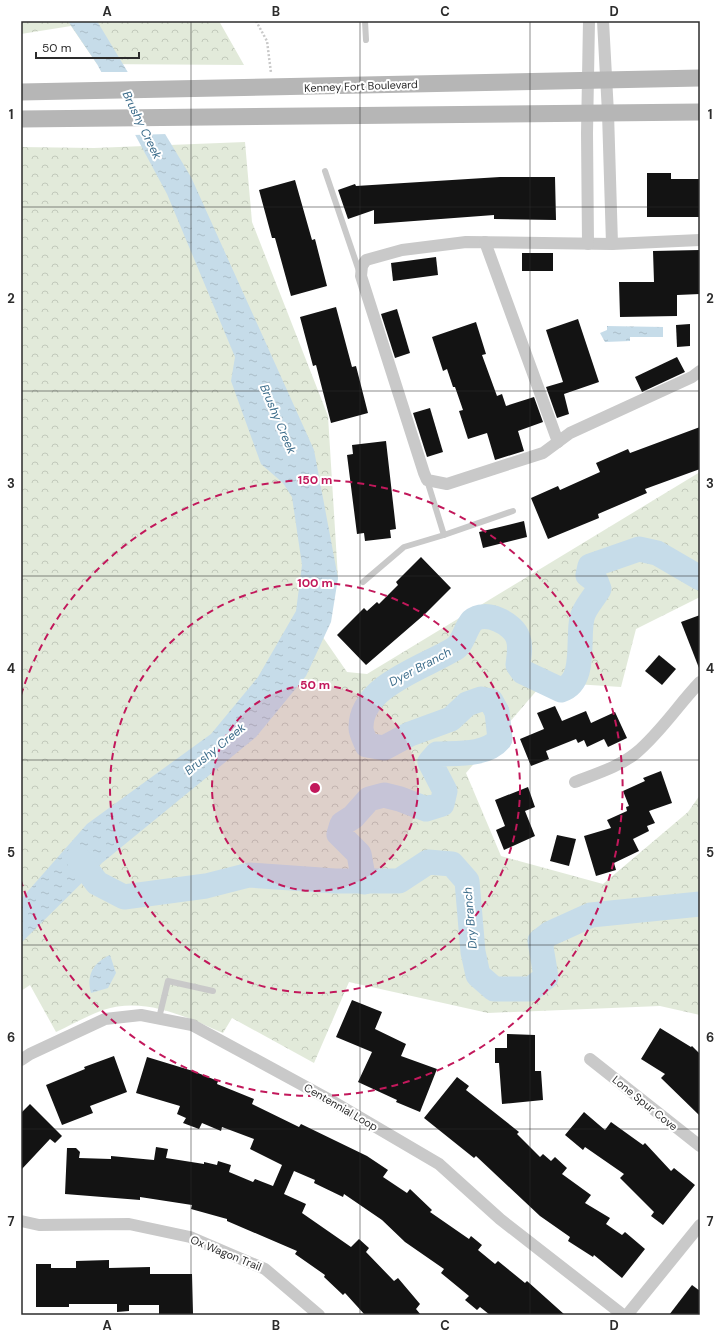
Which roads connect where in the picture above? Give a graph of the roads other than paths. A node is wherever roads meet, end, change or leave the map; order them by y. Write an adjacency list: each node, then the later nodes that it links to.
1 (365, 21): 4 (lane)
2 (589, 21): 6 (street)
3 (603, 21): 7 (street)
4 (366, 40)
5 (700, 78): 7 (main road, Kenney Fort Boulevard)
6 (587, 79): 7 (main road, Kenney Fort Boulevard); 8 (main road, Kenney Fort Boulevard); 10 (street)
7 (607, 79): 11 (street)
8 (21, 92)
9 (700, 112): 11 (main road)
10 (587, 113): 11 (main road); 12 (main road); 16 (street)
11 (608, 113): 17 (street)
12 (21, 119)
13 (325, 171): 18 (lane)
14 (700, 240): 17 (street)
15 (485, 242): 16 (street); 18 (street); 20 (street)
16 (588, 244): 17 (street)
17 (612, 244)
18 (361, 276): 21 (street)
19 (700, 371): 20 (street)
20 (558, 442): 21 (street)
21 (427, 480): 23 (lane)
22 (513, 511): 23 (lane)
23 (444, 535): 24 (lane)
24 (363, 582)
25 (700, 682): 26 (street)
26 (575, 782)
27 (213, 991): 28 (lane)
28 (159, 1018): 30 (street, Centennial Loop); 35 (street, Centennial Loop)
29 (590, 1059): 31 (street, Lone Spur Cove)
30 (21, 1060)
31 (700, 1146)
32 (21, 1221): 34 (street, Ox Wagon Trail)
33 (700, 1225): 36 (street)
34 (319, 1315)
35 (623, 1315)
36 (627, 1315)

